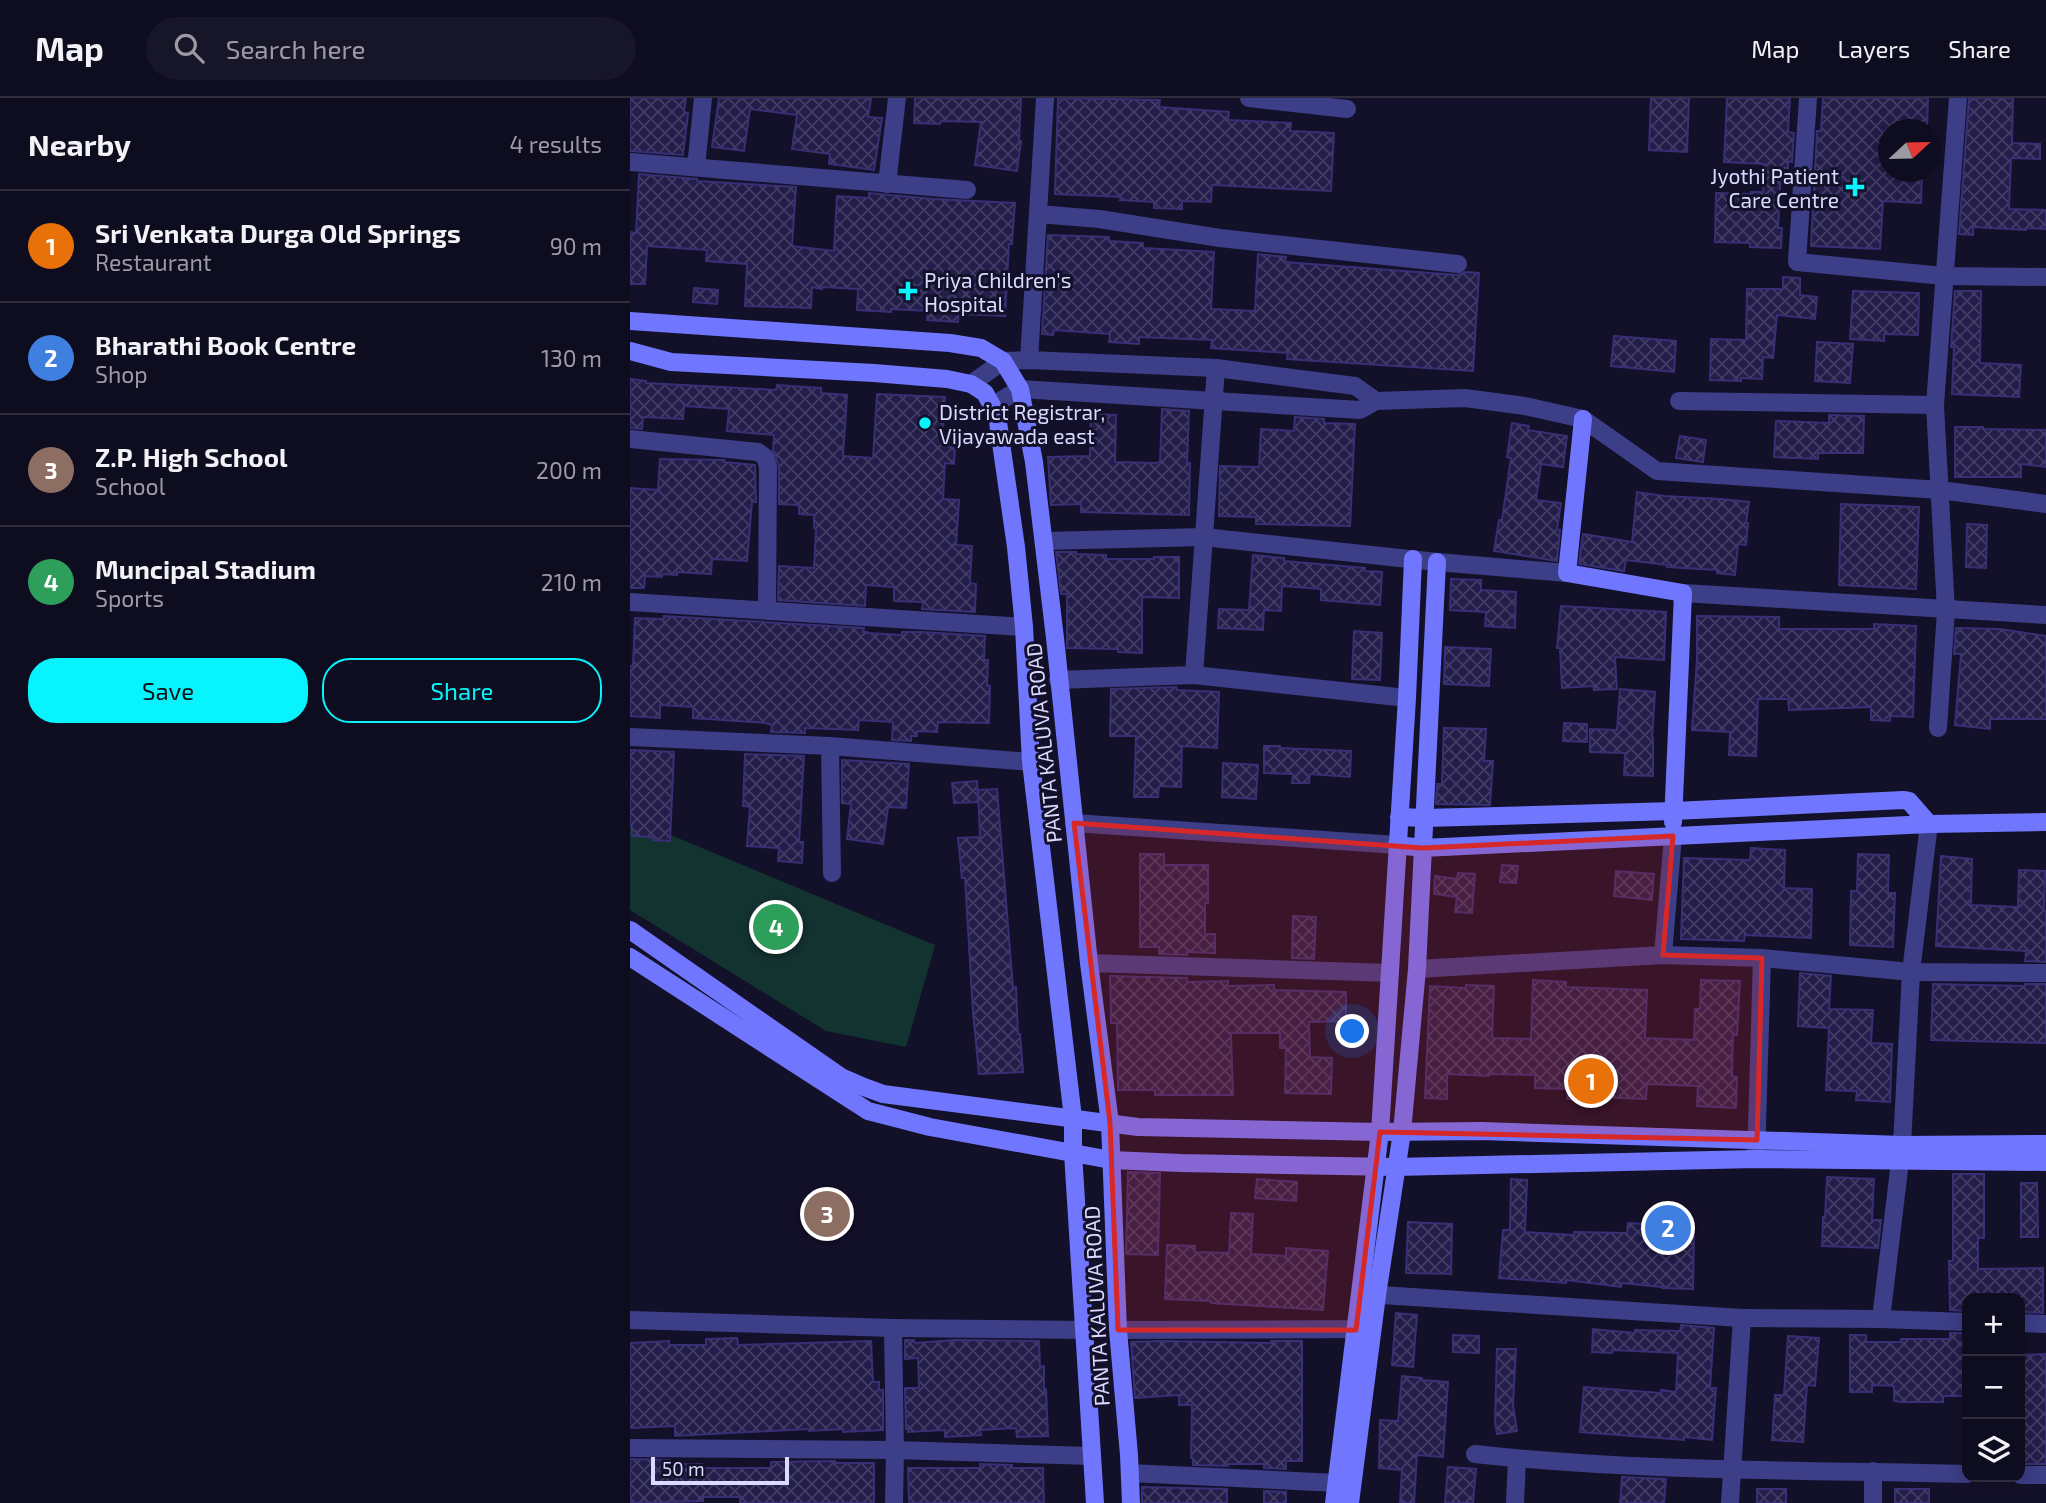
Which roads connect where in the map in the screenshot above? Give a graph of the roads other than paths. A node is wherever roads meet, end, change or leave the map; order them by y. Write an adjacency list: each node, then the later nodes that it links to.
1 (703, 98): 9 (street)
2 (897, 98): 10 (street)
3 (1045, 98): 12 (street)
4 (1250, 98): 7 (street)
5 (1808, 98): 14 (street)
6 (1958, 98): 14 (street)
7 (1347, 109)
8 (630, 162): 9 (street)
9 (696, 167): 10 (street)
10 (887, 184): 11 (street)
11 (967, 190)
12 (1038, 214): 13 (street); 18 (street)
13 (1458, 264)
14 (1944, 276): 15 (street); 26 (street)
15 (2046, 277)
16 (630, 321): 19 (street)
17 (630, 351): 21 (street)
18 (1029, 360): 19 (street); 20 (street)
19 (1003, 361): 21 (street); 22 (street, PANTA KALUVA ROAD)
20 (1216, 368): 23 (street); 25 (street)
21 (971, 384): 27 (street, PANTA KALUVA ROAD)
22 (1020, 389): 25 (street); 27 (street); 33 (street, PANTA KALUVA ROAD)
23 (1376, 401): 25 (street); 28 (street)
24 (1679, 401): 26 (street)
25 (1214, 402): 32 (street)
26 (1936, 405): 30 (street)
27 (992, 406): 42 (street, PANTA KALUVA ROAD)
28 (1583, 419): 30 (street); 36 (street)
29 (630, 439): 39 (street)
30 (1940, 490): 31 (street); 40 (street)
31 (2046, 504)
32 (1203, 537): 33 (street); 34 (street); 43 (street)
33 (1044, 541): 44 (street, PANTA KALUVA ROAD)
34 (1413, 559): 35 (street); 45 (street)
35 (1437, 562): 36 (street); 52 (street)
36 (1567, 573): 37 (street)
37 (1683, 593): 40 (street); 50 (street)
38 (630, 601): 39 (street)
39 (766, 610): 42 (street)
40 (1946, 611): 41 (street); 46 (street)
41 (2046, 615)
42 (1024, 627): 49 (street, PANTA KALUVA ROAD)
43 (1194, 675): 44 (street); 45 (street)
44 (1058, 680): 54 (street, PANTA KALUVA ROAD)
45 (1406, 698): 51 (street)
46 (1938, 728)
47 (630, 737): 48 (street)
48 (830, 746): 49 (street); 59 (street)
49 (1031, 762): 69 (street, PANTA KALUVA ROAD)
50 (1674, 811): 52 (street); 55 (street); 56 (street)
51 (1399, 817): 52 (street); 57 (street)
52 (1425, 818): 58 (street)
53 (2046, 822): 55 (street)
54 (1074, 823): 57 (street); 64 (street, PANTA KALUVA ROAD)
55 (1928, 824): 56 (street); 66 (street)
56 (1672, 836): 58 (street); 61 (street)
57 (1397, 845): 58 (street); 67 (street)
58 (1423, 848): 65 (street)
59 (832, 873)
60 (630, 930): 69 (street)
61 (1663, 955): 63 (street); 65 (street)
62 (630, 957): 75 (street)
63 (1762, 958): 66 (street); 73 (street)
64 (1089, 963): 67 (street); 70 (street, PANTA KALUVA ROAD)
65 (1418, 969): 72 (street)
66 (1912, 972): 68 (street); 76 (street)
67 (1390, 973): 71 (street)
68 (2046, 973)
69 (1073, 1118): 70 (street); 75 (street, PANTA KALUVA ROAD)
70 (1110, 1123): 71 (street); 78 (street, PANTA KALUVA ROAD)
71 (1380, 1132): 72 (street); 80 (street)
72 (1402, 1132): 73 (street); 81 (street)
73 (1757, 1140): 76 (street); 77 (street)
74 (2046, 1144): 76 (street)
75 (1073, 1153): 78 (street); 91 (street, PANTA KALUVA ROAD)
76 (1901, 1153): 77 (street); 79 (street); 85 (street)
77 (1756, 1159): 81 (street)
78 (1111, 1160): 80 (street); 92 (street, PANTA KALUVA ROAD)
79 (2046, 1162)
80 (1376, 1166): 81 (street); 82 (street)
81 (1395, 1167): 82 (street)
82 (1369, 1294): 83 (street); 90 (street)
83 (1742, 1318): 85 (street); 98 (street)
84 (630, 1320): 89 (street)
85 (1881, 1320): 86 (street)
86 (1962, 1322)
87 (2025, 1323): 88 (street)
88 (2046, 1324)
89 (893, 1328): 91 (street); 94 (street)
90 (1365, 1329): 92 (street); 104 (street); 109 (street)
91 (1084, 1330): 96 (street, PANTA KALUVA ROAD)
92 (1118, 1330): 100 (street, PANTA KALUVA ROAD)
93 (630, 1448): 94 (street)
94 (895, 1450): 96 (street); 105 (street)
95 (1475, 1454): 97 (street)
96 (1092, 1456): 106 (street, PANTA KALUVA ROAD)
97 (1517, 1459): 98 (street); 110 (street)
98 (1732, 1469): 99 (street); 111 (street)
99 (1873, 1472): 101 (street); 112 (street)
100 (1130, 1473): 104 (street); 107 (street, PANTA KALUVA ROAD)
101 (1962, 1474)
102 (2025, 1475): 103 (street)
103 (2046, 1475)
104 (1337, 1483): 108 (street)
105 (894, 1503)
106 (1095, 1503)
107 (1131, 1503)
108 (1334, 1503)
109 (1350, 1503)
110 (1515, 1503)
111 (1730, 1503)
112 (1873, 1503)

